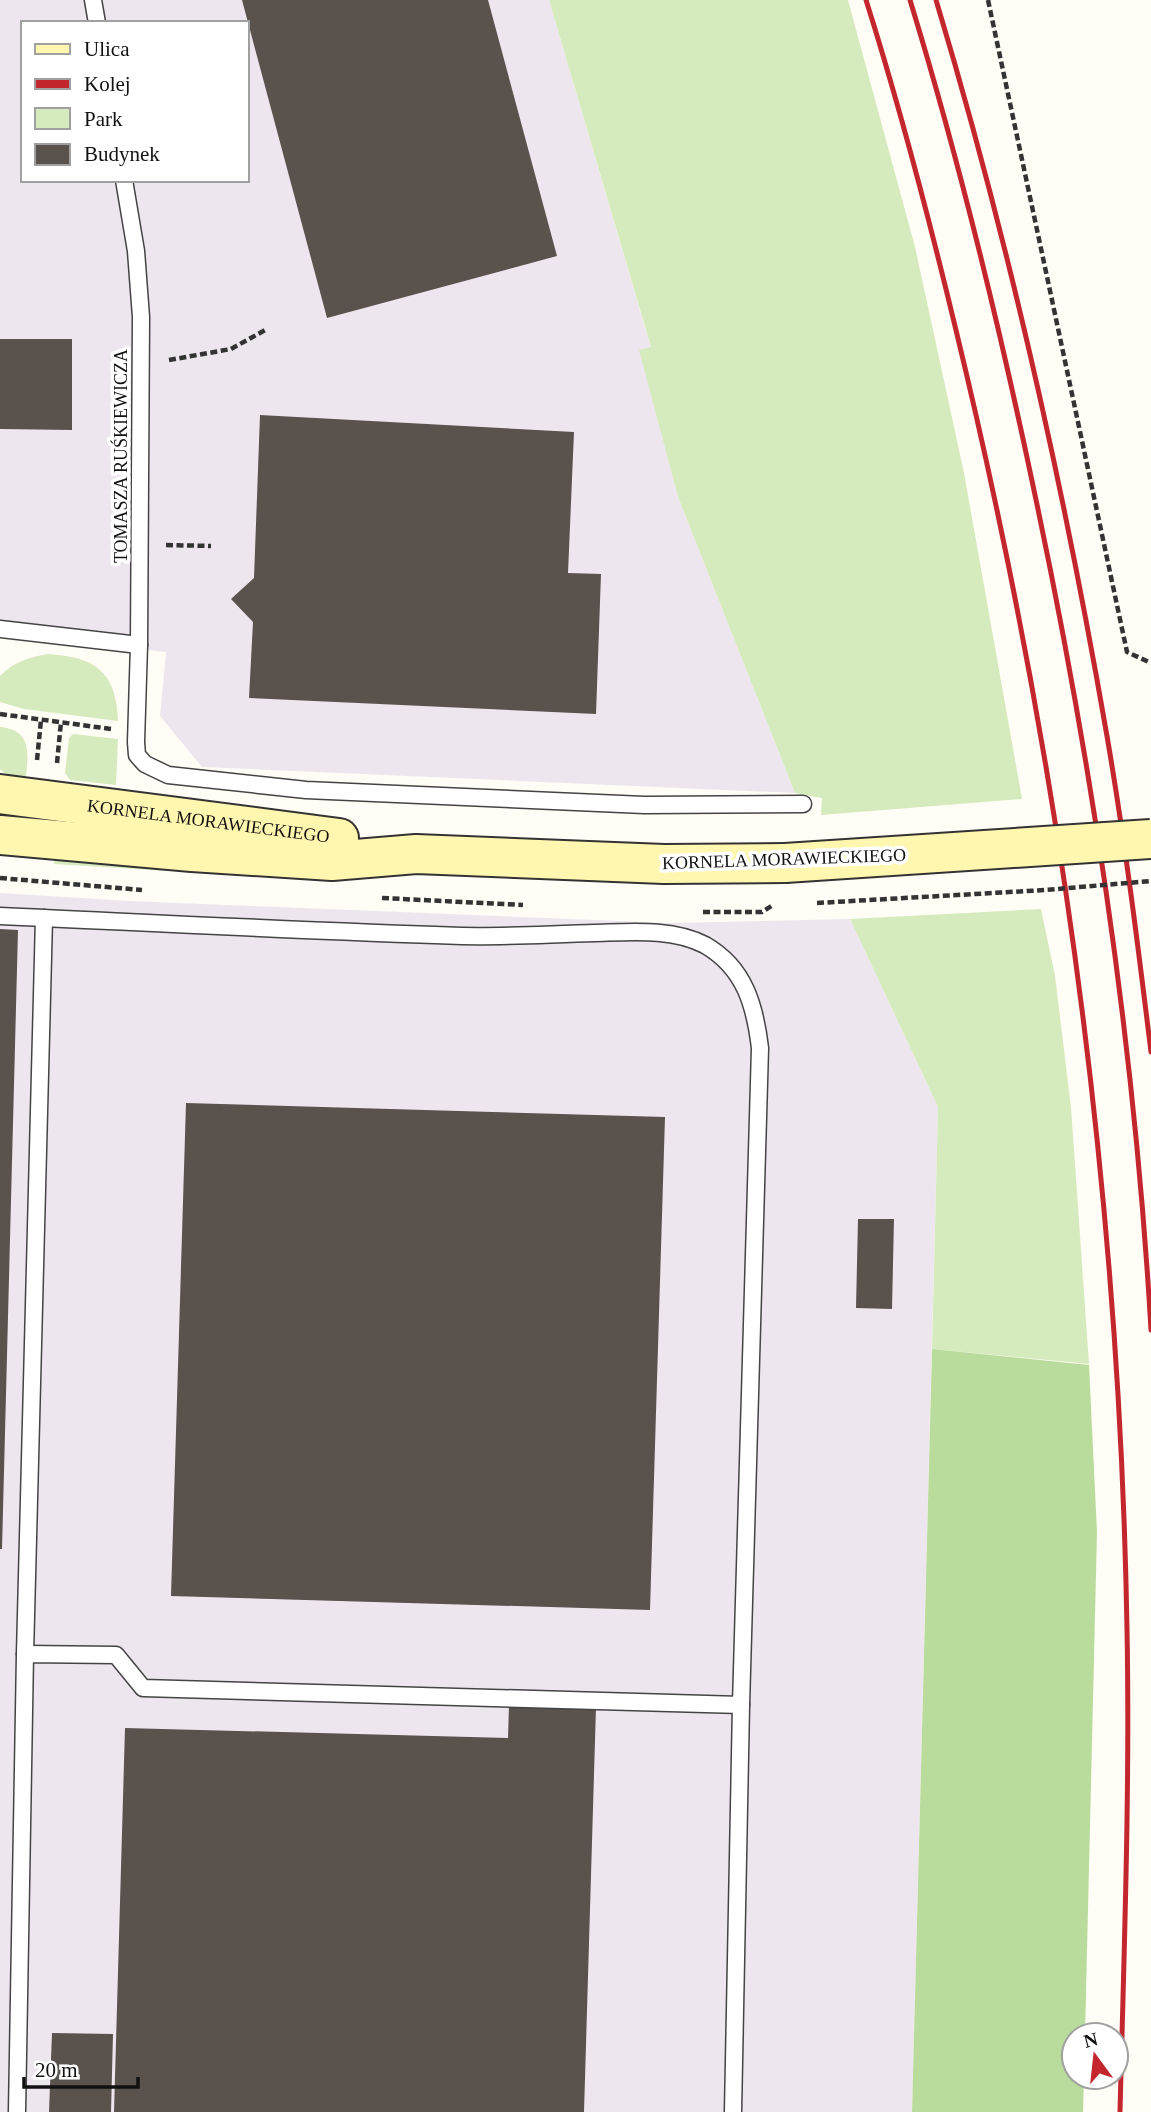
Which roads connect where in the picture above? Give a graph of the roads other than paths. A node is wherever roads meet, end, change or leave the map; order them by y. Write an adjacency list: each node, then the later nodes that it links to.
1 (93, 0): 2 (lane)
2 (97, 21)
3 (124, 182): 5 (lane, TOMASZA RUŚKIEWICZA)
4 (0, 629): 5 (lane)
5 (139, 645): 7 (lane, TOMASZA RUŚKIEWICZA)
6 (0, 794): 10 (street, KORNELA MORAWIECKIEGO)
7 (803, 804)
8 (0, 835): 10 (street, KORNELA MORAWIECKIEGO)
9 (1151, 839): 10 (street, KORNELA MORAWIECKIEGO, bridge)
10 (416, 854)
11 (0, 916): 12 (lane)
12 (44, 918): 13 (lane); 14 (lane)
13 (25, 1654): 14 (lane); 15 (lane)
14 (741, 1704): 16 (lane)
15 (17, 2112)
16 (733, 2112)

